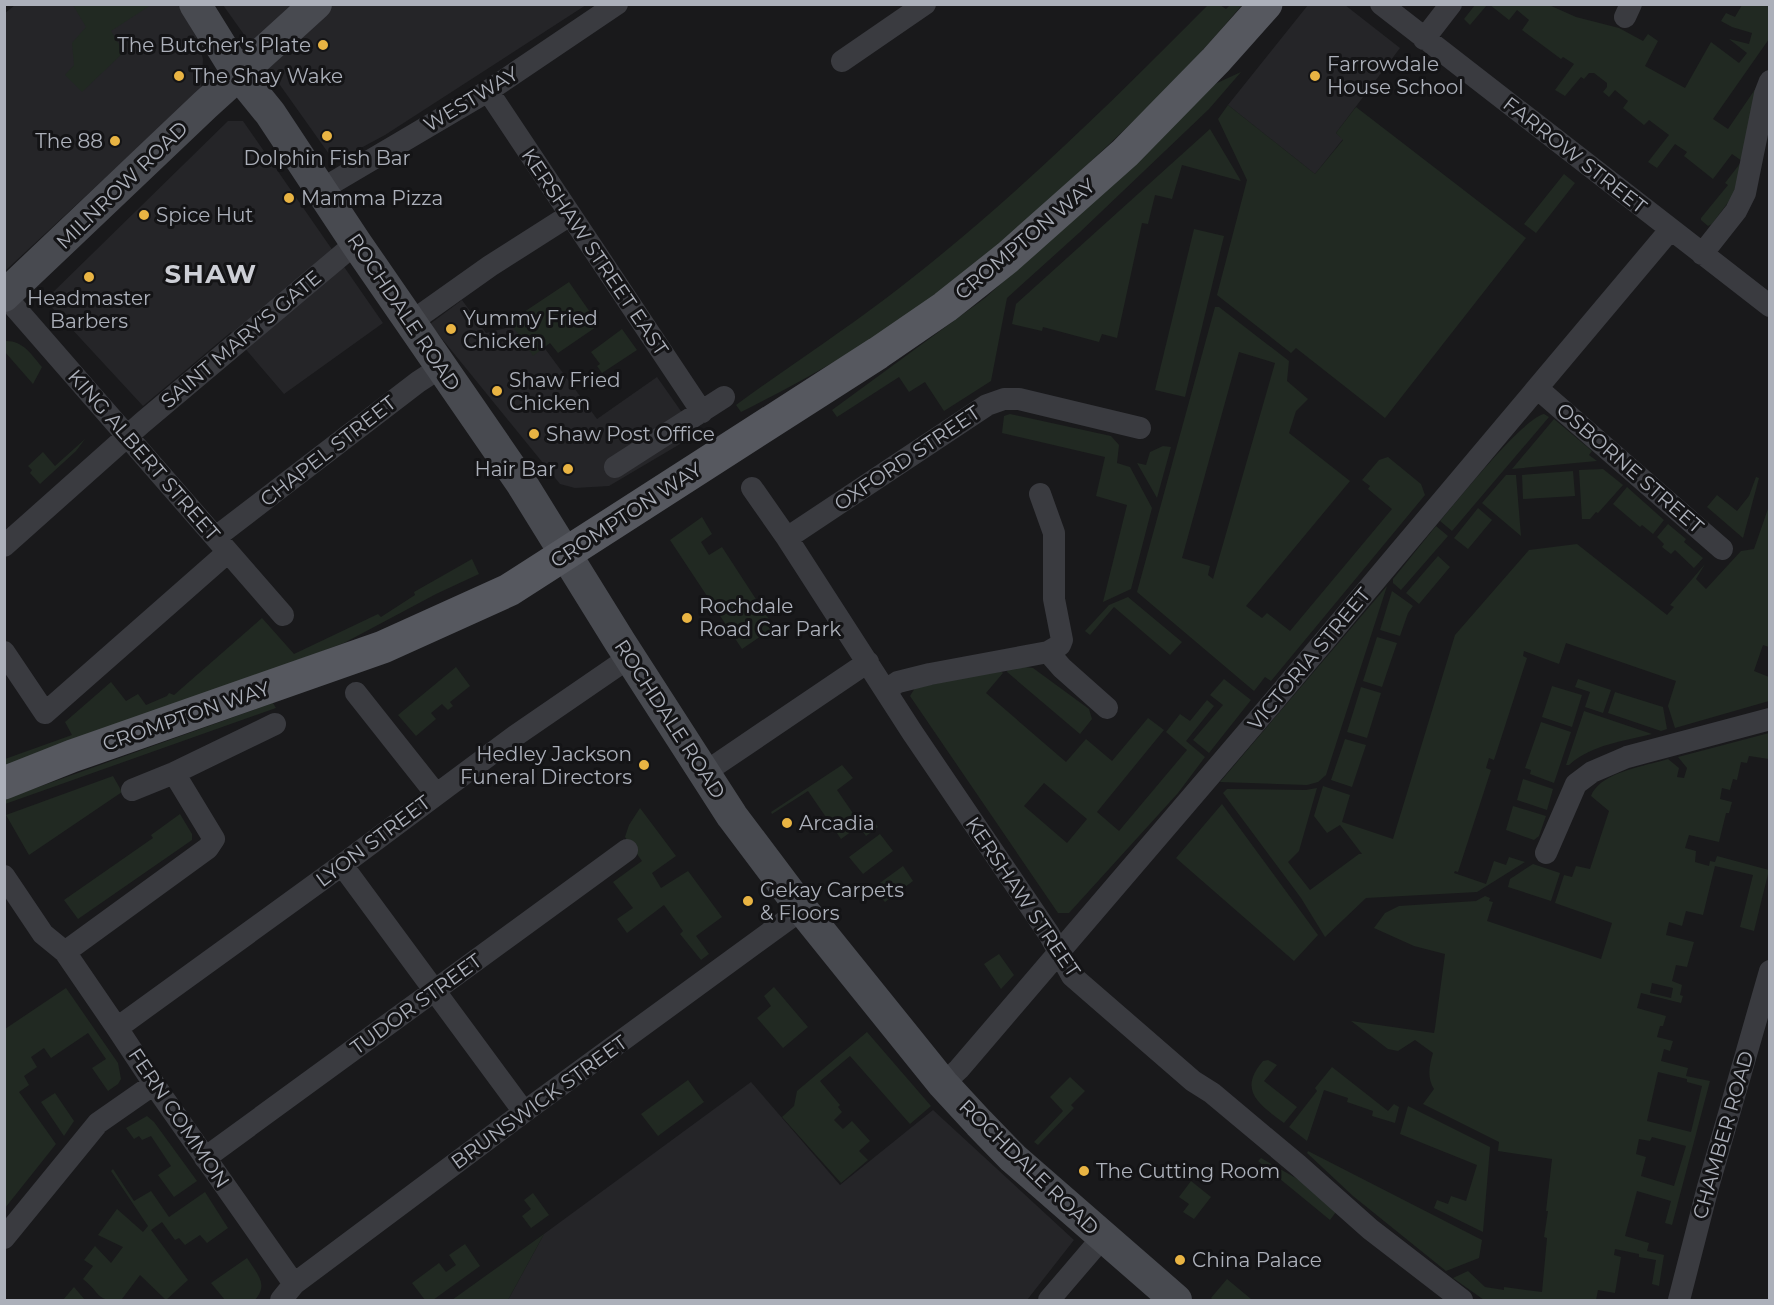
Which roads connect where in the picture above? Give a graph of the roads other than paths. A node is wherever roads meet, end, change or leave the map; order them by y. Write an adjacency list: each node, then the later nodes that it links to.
1 (195, 4): 10 (street, ROCHDALE ROAD)
2 (316, 4): 10 (street, MILNROW ROAD)
3 (617, 4): 12 (street, WESTWAY)
4 (925, 4): 9 (street)
5 (1266, 4): 34 (main road, CROMPTON WAY)
6 (1381, 4): 8 (street, FARROW STREET)
7 (1451, 4): 8 (street)
8 (1424, 39): 15 (street, FARROW STREET)
9 (842, 61)
10 (239, 75): 13 (street, ROCHDALE ROAD); 18 (street, MILNROW ROAD)
11 (1770, 81): 17 (street)
12 (488, 91): 13 (street, WESTWAY); 14 (street, KERSHAW STREET EAST)
13 (322, 189): 16 (street, ROCHDALE ROAD)
14 (570, 215): 20 (street); 24 (street, KERSHAW STREET EAST)
15 (1670, 230): 17 (street, FARROW STREET); 22 (street, VICTORIA STREET)
16 (356, 243): 20 (street, ROCHDALE ROAD); 26 (street, SAINT MARY'S GATE)
17 (1702, 254): 19 (street, FARROW STREET)
18 (4, 296): 26 (street, KING ALBERT STREET)
19 (1770, 306)
20 (411, 322): 21 (street, ROCHDALE ROAD)
21 (441, 367): 31 (street, CHAPEL STREET); 34 (street, ROCHDALE ROAD)
22 (1537, 388): 33 (street, OSBORNE STREET); 56 (street, VICTORIA STREET)
23 (724, 397): 24 (street)
24 (702, 412): 27 (street)
25 (1140, 428): 30 (street, OXFORD STREET)
26 (127, 436): 31 (street, KING ALBERT STREET); 32 (street, SAINT MARY'S GATE)
27 (615, 467)
28 (752, 488): 30 (street, KERSHAW STREET)
29 (1040, 494): 37 (street)
30 (787, 538): 39 (street, KERSHAW STREET)
31 (222, 545): 35 (street, KING ALBERT STREET); 36 (street, CHAPEL STREET)
32 (4, 546)
33 (1722, 549)
34 (565, 554): 38 (street, ROCHDALE ROAD); 47 (main road, CROMPTON WAY)
35 (283, 615)
36 (4, 652)
37 (1048, 652): 40 (street); 42 (street)
38 (630, 657): 46 (street, ROCHDALE ROAD); 49 (street, LYON STREET)
39 (868, 663): 40 (street, KERSHAW STREET); 46 (street)
40 (886, 690): 56 (street, KERSHAW STREET)
41 (356, 693): 49 (street)
42 (1107, 708)
43 (1770, 719): 51 (street)
44 (275, 724): 45 (street)
45 (174, 773): 48 (street); 55 (street)
46 (704, 773): 54 (street, ROCHDALE ROAD)
47 (4, 783)
48 (132, 790)
49 (436, 794): 52 (street, LYON STREET)
50 (627, 850): 58 (street, TUDOR STREET)
51 (1546, 853)
52 (342, 866): 58 (street); 59 (street, LYON STREET)
53 (4, 876): 55 (street, FERN COMMON)
54 (802, 909): 61 (street, ROCHDALE ROAD); 62 (street, BRUNSWICK STREET)
55 (65, 952): 59 (street, FERN COMMON)
56 (1058, 952): 61 (street, VICTORIA STREET); 69 (street, KERSHAW STREET)
57 (1770, 971): 70 (street, CHAMBER ROAD)
58 (435, 991): 62 (street); 63 (street, TUDOR STREET)
59 (117, 1028): 60 (street, FERN COMMON)
60 (154, 1084): 63 (street, FERN COMMON); 64 (street)
61 (943, 1084): 65 (street, ROCHDALE ROAD)
62 (524, 1112): 66 (street, BRUNSWICK STREET)
63 (205, 1158): 66 (street, FERN COMMON)
64 (4, 1238)
65 (1102, 1238): 67 (street); 68 (street, ROCHDALE ROAD)
66 (288, 1292)
67 (1049, 1300)
68 (1176, 1300)
69 (1462, 1300)
70 (1679, 1300)

